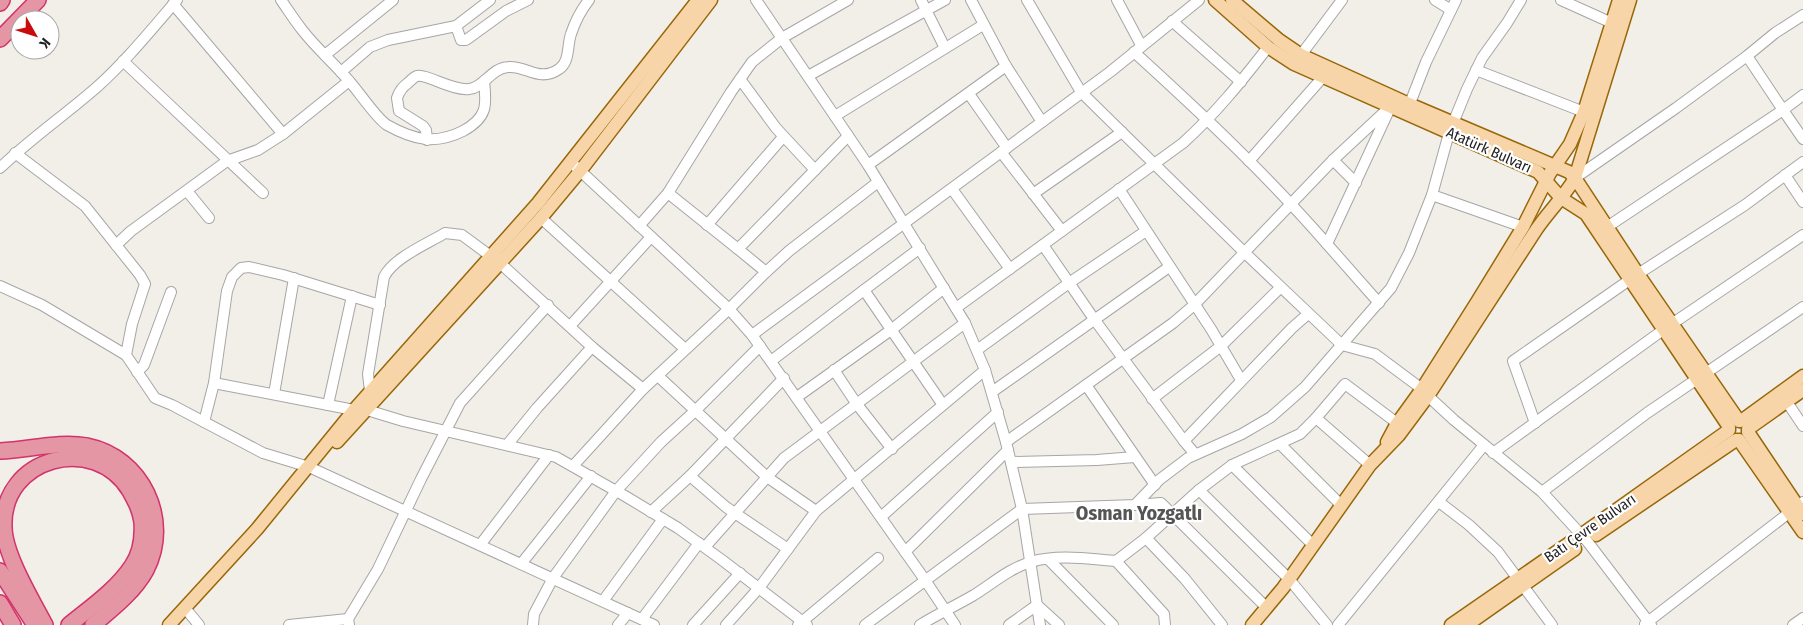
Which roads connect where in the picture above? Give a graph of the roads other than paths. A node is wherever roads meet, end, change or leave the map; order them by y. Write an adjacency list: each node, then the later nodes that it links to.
1 (38, 0): 35 (highway)
2 (281, 0): 39 (street)
3 (392, 0): 39 (street)
4 (490, 0): 33 (street)
5 (528, 0): 33 (street)
6 (589, 0): 50 (street)
7 (698, 0): 78 (main road)
8 (711, 0): 78 (main road)
9 (756, 0): 34 (street)
10 (848, 0): 34 (street)
11 (921, 0): 27 (street)
12 (945, 0): 27 (street)
13 (971, 0): 32 (street)
14 (1027, 0): 52 (street)
15 (1117, 0): 38 (street)
16 (1198, 0): 30 (street)
17 (1216, 0): 36 (main road, Atatürk Bulvarı)
18 (1232, 0): 41 (main road, Atatürk Bulvarı)
19 (1342, 0): 41 (street)
20 (1436, 0): 28 (street)
21 (1456, 0): 28 (street)
22 (1521, 0): 44 (street)
23 (1561, 0): 31 (street)
24 (1619, 0): 31 (main road)
25 (1630, 0): 82 (main road)
26 (175, 2): 42 (street); 64 (street)
27 (926, 10): 37 (street); 46 (street)
28 (1451, 10): 56 (street)
29 (1803, 15): 40 (street)
30 (1172, 21): 38 (street); 51 (street)
31 (1612, 23): 58 (main road)
32 (983, 25): 37 (street); 43 (street)
33 (456, 26): 45 (street)
34 (782, 38): 46 (street); 48 (street)
35 (0, 39)
36 (1268, 47): 41 (main road, Atatürk Bulvarı); 51 (street)
37 (945, 48): 59 (street)
38 (1138, 48): 52 (street); 60 (street)
39 (325, 55): 45 (street)
40 (1747, 56): 57 (street); 82 (street)
41 (1298, 59): 47 (main road, Atatürk Bulvarı); 56 (main road, Atatürk Bulvarı)
42 (123, 61): 70 (street); 72 (street)
43 (1006, 66): 53 (street); 61 (street)
44 (1476, 70): 58 (street); 62 (street)
45 (341, 72): 49 (street)
46 (808, 76): 59 (street)
47 (1323, 77): 55 (main road, Atatürk Bulvarı); 73 (street)
48 (740, 79): 65 (street); 90 (street)
49 (349, 81): 64 (street); 68 (street)
50 (484, 81): 68 (street); 68 (street)
51 (1242, 82): 60 (street)
52 (1081, 92): 61 (street); 63 (street)
53 (968, 94): 69 (street); 76 (street)
54 (1803, 95): 57 (street)
55 (1391, 106): 56 (main road, Atatürk Bulvarı); 71 (street); 85 (street)
56 (1408, 109): 62 (main road, Atatürk Bulvarı)
57 (1783, 110): 67 (street); 102 (street)
58 (1584, 112): 77 (main road)
59 (834, 116): 66 (street)
60 (1208, 120): 73 (street); 75 (street)
61 (1042, 122): 69 (street)
62 (1451, 128): 77 (main road, Atatürk Bulvarı); 84 (main road, Atatürk Bulvarı); 92 (street)
63 (1122, 132): 75 (street); 91 (street)
64 (283, 134): 72 (street)
65 (783, 136): 80 (street); 99 (street)
66 (848, 136): 76 (street); 80 (street)
67 (1803, 139)
68 (427, 140)
69 (1004, 150): 86 (street); 91 (street)
70 (15, 153): 79 (street); 109 (street)
71 (1333, 160): 85 (street); 95 (street)
72 (227, 161): 88 (street); 89 (street)
73 (1249, 161): 95 (street)
74 (1803, 162): 81 (street)
75 (1154, 163): 87 (street); 112 (street)
76 (868, 165): 83 (street)
77 (1556, 165): 82 (main road, Atatürk Bulvarı); 84 (main road)
78 (576, 166): 97 (main road); 100 (street); 113 (main road)
79 (0, 168)
80 (815, 170): 111 (street)
81 (1784, 175): 94 (street); 118 (street)
82 (1575, 178): 93 (main road); 102 (main road, Atatürk Bulvarı)
83 (878, 182): 98 (street); 116 (street)
84 (1546, 182): 93 (main road, Atatürk Bulvarı); 101 (main road)
85 (1356, 183): 107 (street)
86 (952, 189): 98 (street); 115 (street)
87 (1119, 190): 103 (street); 104 (street)
88 (187, 192): 96 (street); 109 (street)
89 (263, 192)
90 (668, 193): 99 (street); 100 (street)
91 (1033, 194): 103 (street)
92 (1432, 195): 101 (street); 127 (street)
93 (1561, 198): 118 (main road, Atatürk Bulvarı); 165 (main road)
94 (1803, 202)
95 (1292, 204): 107 (street); 112 (street)
96 (209, 218)
97 (541, 218): 113 (main road); 119 (street)
98 (904, 222): 110 (street); 140 (street)
99 (707, 225): 111 (street)
100 (639, 226): 106 (street)
101 (1523, 227): 165 (main road)
102 (1607, 227): 118 (main road, Atatürk Bulvarı)
103 (1062, 231): 108 (street)
104 (1146, 231): 114 (street); 120 (street)
105 (1803, 235): 138 (street)
106 (650, 237): 119 (street); 133 (street)
107 (1327, 244): 127 (street)
108 (1043, 245): 115 (street); 120 (street)
109 (116, 246): 147 (street)
110 (920, 248): 122 (street); 124 (street)
111 (738, 249): 116 (street)
112 (1245, 253): 123 (street); 130 (street)
113 (496, 260): 128 (street); 129 (street); 163 (main road); 174 (main road)
114 (1169, 267): 130 (street); 135 (street)
115 (1010, 269): 131 (street)
116 (766, 272): 133 (street)
117 (294, 278): 126 (street); 159 (street); 166 (street)
118 (1634, 278): 138 (main road, Atatürk Bulvarı); 180 (street)
119 (611, 280): 137 (street); 145 (street)
120 (1069, 283): 135 (street); 146 (street)
121 (0, 286): 147 (street)
122 (944, 288): 131 (street); 139 (street)
123 (1280, 288): 134 (street); 143 (street)
124 (864, 290): 139 (street); 149 (street)
125 (171, 292): 153 (street)
126 (352, 296): 128 (street); 171 (street)
127 (1379, 303): 141 (street)
128 (380, 305): 163 (street)
129 (548, 305): 137 (street); 183 (street)
130 (1194, 305): 143 (street); 148 (street)
131 (956, 308): 136 (street)
132 (1803, 308): 156 (street)
133 (729, 309): 140 (street); 145 (street)
134 (1308, 314): 141 (street); 158 (street)
135 (1094, 319): 148 (street); 164 (street)
136 (965, 323): 146 (street); 150 (street)
137 (570, 326): 144 (street)
138 (1667, 327): 156 (main road, Atatürk Bulvarı); 180 (street)
139 (891, 330): 150 (street); 151 (street)
140 (752, 335): 142 (street)
141 (1342, 345): 165 (street); 195 (street)
142 (760, 346): 149 (street); 175 (street)
143 (1221, 346): 158 (street); 168 (street)
144 (592, 347): 161 (street); 189 (street)
145 (685, 349): 154 (street)
146 (977, 350): 152 (street)
147 (126, 355): 153 (street)
148 (1124, 358): 160 (street); 168 (street)
149 (771, 361): 157 (street)
150 (912, 361): 170 (street); 172 (street)
151 (834, 370): 167 (street); 170 (street)
152 (984, 370): 164 (street); 172 (street)
153 (137, 372): 178 (street)
154 (658, 376): 161 (street); 175 (street)
155 (1803, 376): 182 (main road)
156 (1701, 377): 182 (main road, Atatürk Bulvarı); 210 (street)
157 (784, 378): 167 (street); 185 (street)
158 (1241, 380): 186 (street)
159 (214, 383): 166 (street); 178 (street)
160 (1086, 385): 190 (street); 197 (street)
161 (642, 389): 201 (street)
162 (1803, 390): 169 (main road)
163 (370, 391): 173 (main road)
164 (992, 392): 176 (street)
165 (1425, 393): 179 (main road); 188 (street); 193 (main road)
166 (274, 394): 171 (street)
167 (797, 397): 184 (street)
168 (1152, 399): 186 (street)
169 (1787, 402): 181 (street); 182 (main road)
170 (856, 403): 184 (street); 191 (street)
171 (328, 405): 173 (street)
172 (943, 405): 191 (street)
173 (354, 410): 202 (main road)
174 (367, 410): 183 (street); 202 (main road)
175 (695, 411): 185 (street); 209 (street)
176 (998, 412): 190 (street); 221 (street)
177 (1316, 418): 179 (street); 187 (street); 200 (street)
178 (204, 422): 202 (street)
179 (1397, 423): 193 (main road)
180 (1535, 423): 194 (street)
181 (1803, 426)
182 (1739, 430): 215 (main road, Atatürk Bulvarı); 225 (main road, Batı Çevre Bulvarı)
183 (446, 431): 189 (street); 216 (street)
184 (819, 431): 205 (street); 206 (street)
185 (725, 439): 204 (street); 205 (street)
186 (1184, 441): 195 (street)
187 (1280, 444): 199 (street); 213 (street)
188 (1484, 445): 194 (street); 211 (street)
189 (507, 446): 196 (street)
190 (1007, 446): 198 (street); 230 (street)
191 (892, 449): 206 (street)
192 (0, 451): 255 (highway)
193 (1380, 453): 200 (main road)
194 (1493, 453): 210 (street)
195 (1195, 454): 207 (street)
196 (549, 455): 201 (street); 226 (street)
197 (1136, 457): 198 (street); 207 (street)
198 (1011, 462): 214 (street)
199 (1232, 465): 208 (street); 228 (street)
200 (1370, 465): 213 (main road)
201 (573, 466): 203 (street)
202 (309, 467): 216 (street); 246 (main road)
203 (591, 476): 209 (street); 235 (street)
204 (690, 476): 218 (street); 219 (street)
205 (767, 477): 217 (street); 219 (street)
206 (854, 479): 217 (street); 221 (street)
207 (1155, 485): 212 (street)
208 (1200, 490): 220 (street); 239 (street)
209 (616, 491): 218 (street); 238 (street)
210 (1542, 492): 225 (street)
211 (1439, 502): 241 (street); 279 (street)
212 (1135, 505): 214 (street); 220 (street)
213 (1341, 505): 228 (main road)
214 (1022, 509): 234 (street); 240 (street)
215 (1799, 509): 223 (main road, Atatürk Bulvarı); 254 (street)
216 (406, 511): 226 (street); 252 (street)
217 (816, 511): 229 (street)
218 (651, 512): 222 (street)
219 (736, 513): 227 (street); 229 (street)
220 (1172, 515): 224 (street); 247 (street)
221 (881, 517): 230 (street)
222 (663, 519): 227 (street); 243 (street)
223 (1803, 532)
224 (1146, 538): 233 (street); 276 (street)
225 (1584, 538): 241 (main road, Batı Çevre Bulvarı); 254 (street)
226 (480, 545): 235 (street)
227 (702, 545): 237 (street); 251 (street)
228 (1313, 545): 239 (main road)
229 (788, 549): 242 (street)
230 (905, 552): 240 (street)
231 (878, 558): 253 (street)
232 (1048, 559): 233 (street); 234 (street); 274 (street)
233 (1116, 561): 275 (street)
234 (1030, 562): 245 (street); 248 (street)
235 (521, 564): 238 (street)
236 (0, 571): 257 (highway)
237 (740, 573): 242 (street); 266 (street)
238 (553, 578): 243 (street); 263 (street)
239 (1289, 579): 247 (main road); 278 (street)
240 (925, 580): 248 (street); 268 (street)
241 (1521, 582): 280 (main road, Batı Çevre Bulvarı); 281 (main road, Batı Çevre Bulvarı); 282 (street)
242 (759, 588): 253 (street); 267 (street)
243 (602, 601): 249 (street)
244 (0, 603): 256 (highway)
245 (1037, 605): 271 (street); 272 (street); 273 (street)
246 (185, 608): 260 (main road); 261 (street)
247 (1268, 608): 277 (main road)
248 (945, 611): 269 (street); 270 (street)
249 (628, 613): 251 (street); 264 (street)
250 (1803, 618): 283 (street)
251 (642, 620): 265 (street)
252 (348, 622): 262 (street)
253 (802, 623)
254 (1648, 623)
255 (94, 624)
256 (13, 625)
257 (35, 625)
258 (45, 625): 259 (highway)
259 (69, 625)
260 (169, 625)
261 (199, 625)
262 (290, 625)
263 (533, 625)
264 (618, 625)
265 (654, 625)
266 (692, 625)
267 (726, 625)
268 (865, 625)
269 (920, 625)
270 (955, 625)
271 (1009, 625)
272 (1040, 625)
273 (1059, 625)
274 (1113, 625)
275 (1165, 625)
276 (1222, 625)
277 (1252, 625)
278 (1327, 625)
279 (1338, 625)
280 (1451, 625)
281 (1467, 625)
282 (1551, 625)
283 (1793, 625)

